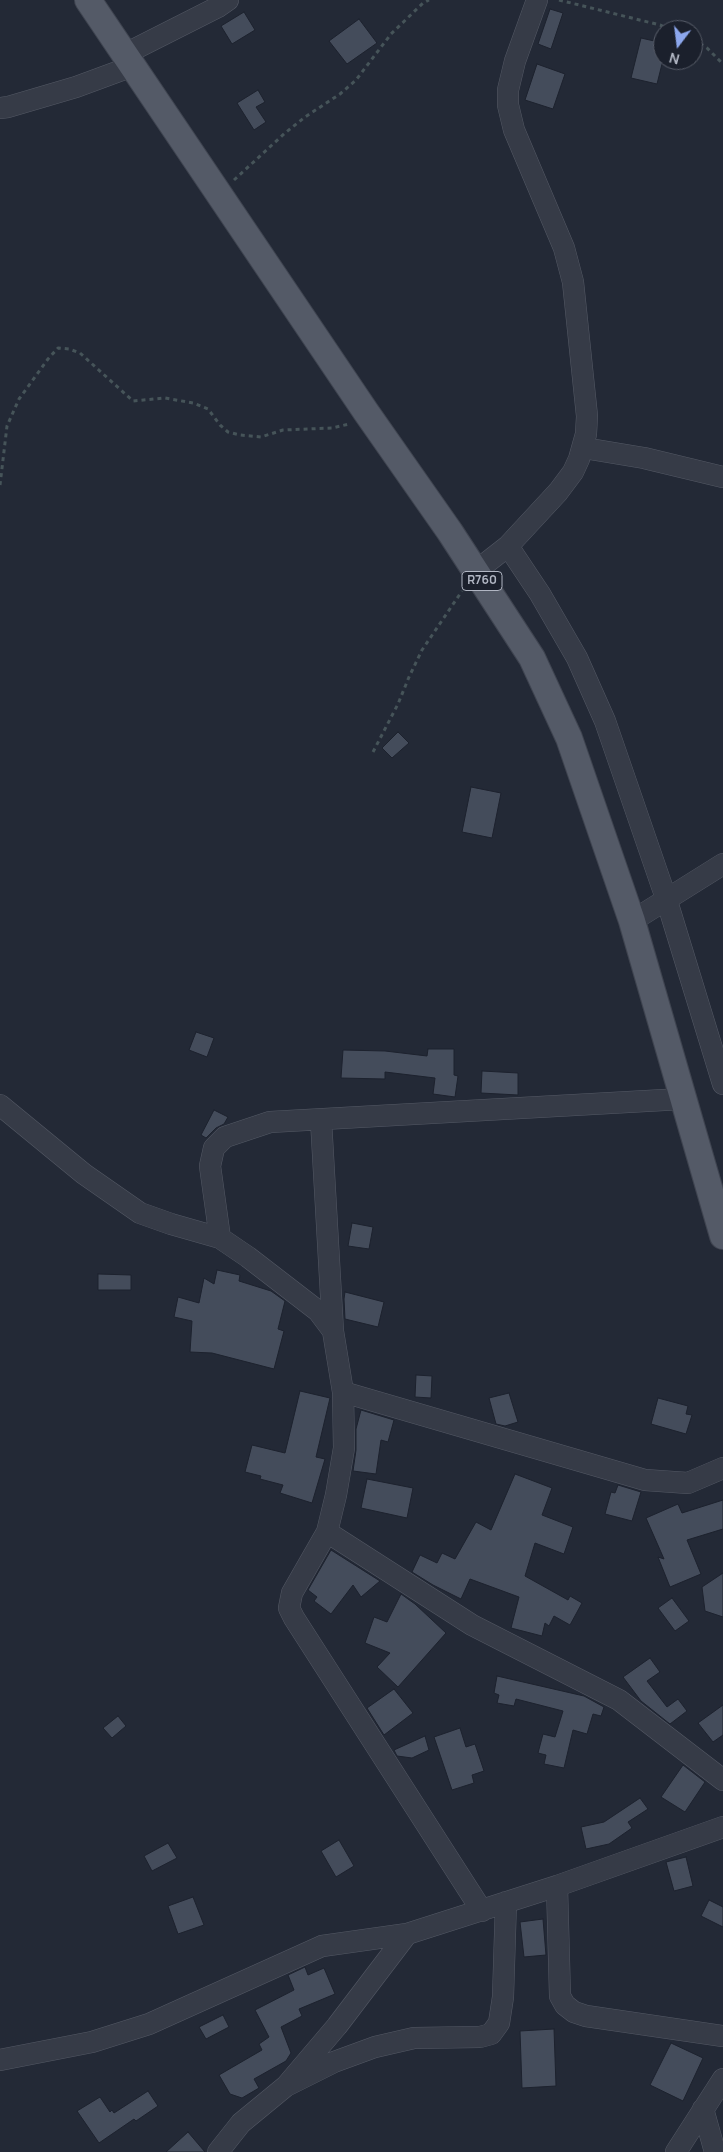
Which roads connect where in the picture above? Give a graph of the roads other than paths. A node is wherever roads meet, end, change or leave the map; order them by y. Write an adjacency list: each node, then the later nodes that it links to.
1 (88, 0): 4 (main road, R760)
2 (228, 0): 4 (street)
3 (537, 0): 6 (street)
4 (129, 60): 5 (street); 9 (main road, R760)
5 (0, 108)
6 (584, 448): 7 (street); 8 (street)
7 (723, 477)
8 (508, 546): 9 (street); 11 (street)
9 (476, 571): 12 (main road, R760)
10 (723, 864): 11 (street)
11 (666, 898): 12 (street); 13 (street)
12 (632, 921): 14 (main road, R760)
13 (723, 1084)
14 (682, 1099): 16 (street); 17 (main road, R760)
15 (0, 1105): 18 (street)
16 (321, 1120): 18 (street); 19 (street)
17 (723, 1236)
18 (220, 1238): 19 (street)
19 (333, 1331): 20 (street)
20 (343, 1392): 21 (street); 22 (street)
21 (723, 1468)
22 (327, 1532): 23 (street); 27 (street)
23 (723, 1780)
24 (723, 1827): 25 (street)
25 (557, 1886): 26 (street); 29 (street)
26 (506, 1902): 27 (street); 32 (street)
27 (482, 1911): 28 (street)
28 (407, 1934): 30 (street); 32 (street)
29 (723, 2036)
30 (0, 2060)
31 (723, 2079): 33 (street)
32 (286, 2086): 34 (street)
33 (703, 2109): 35 (street); 36 (street)
34 (218, 2152)
35 (676, 2152)
36 (715, 2152)

